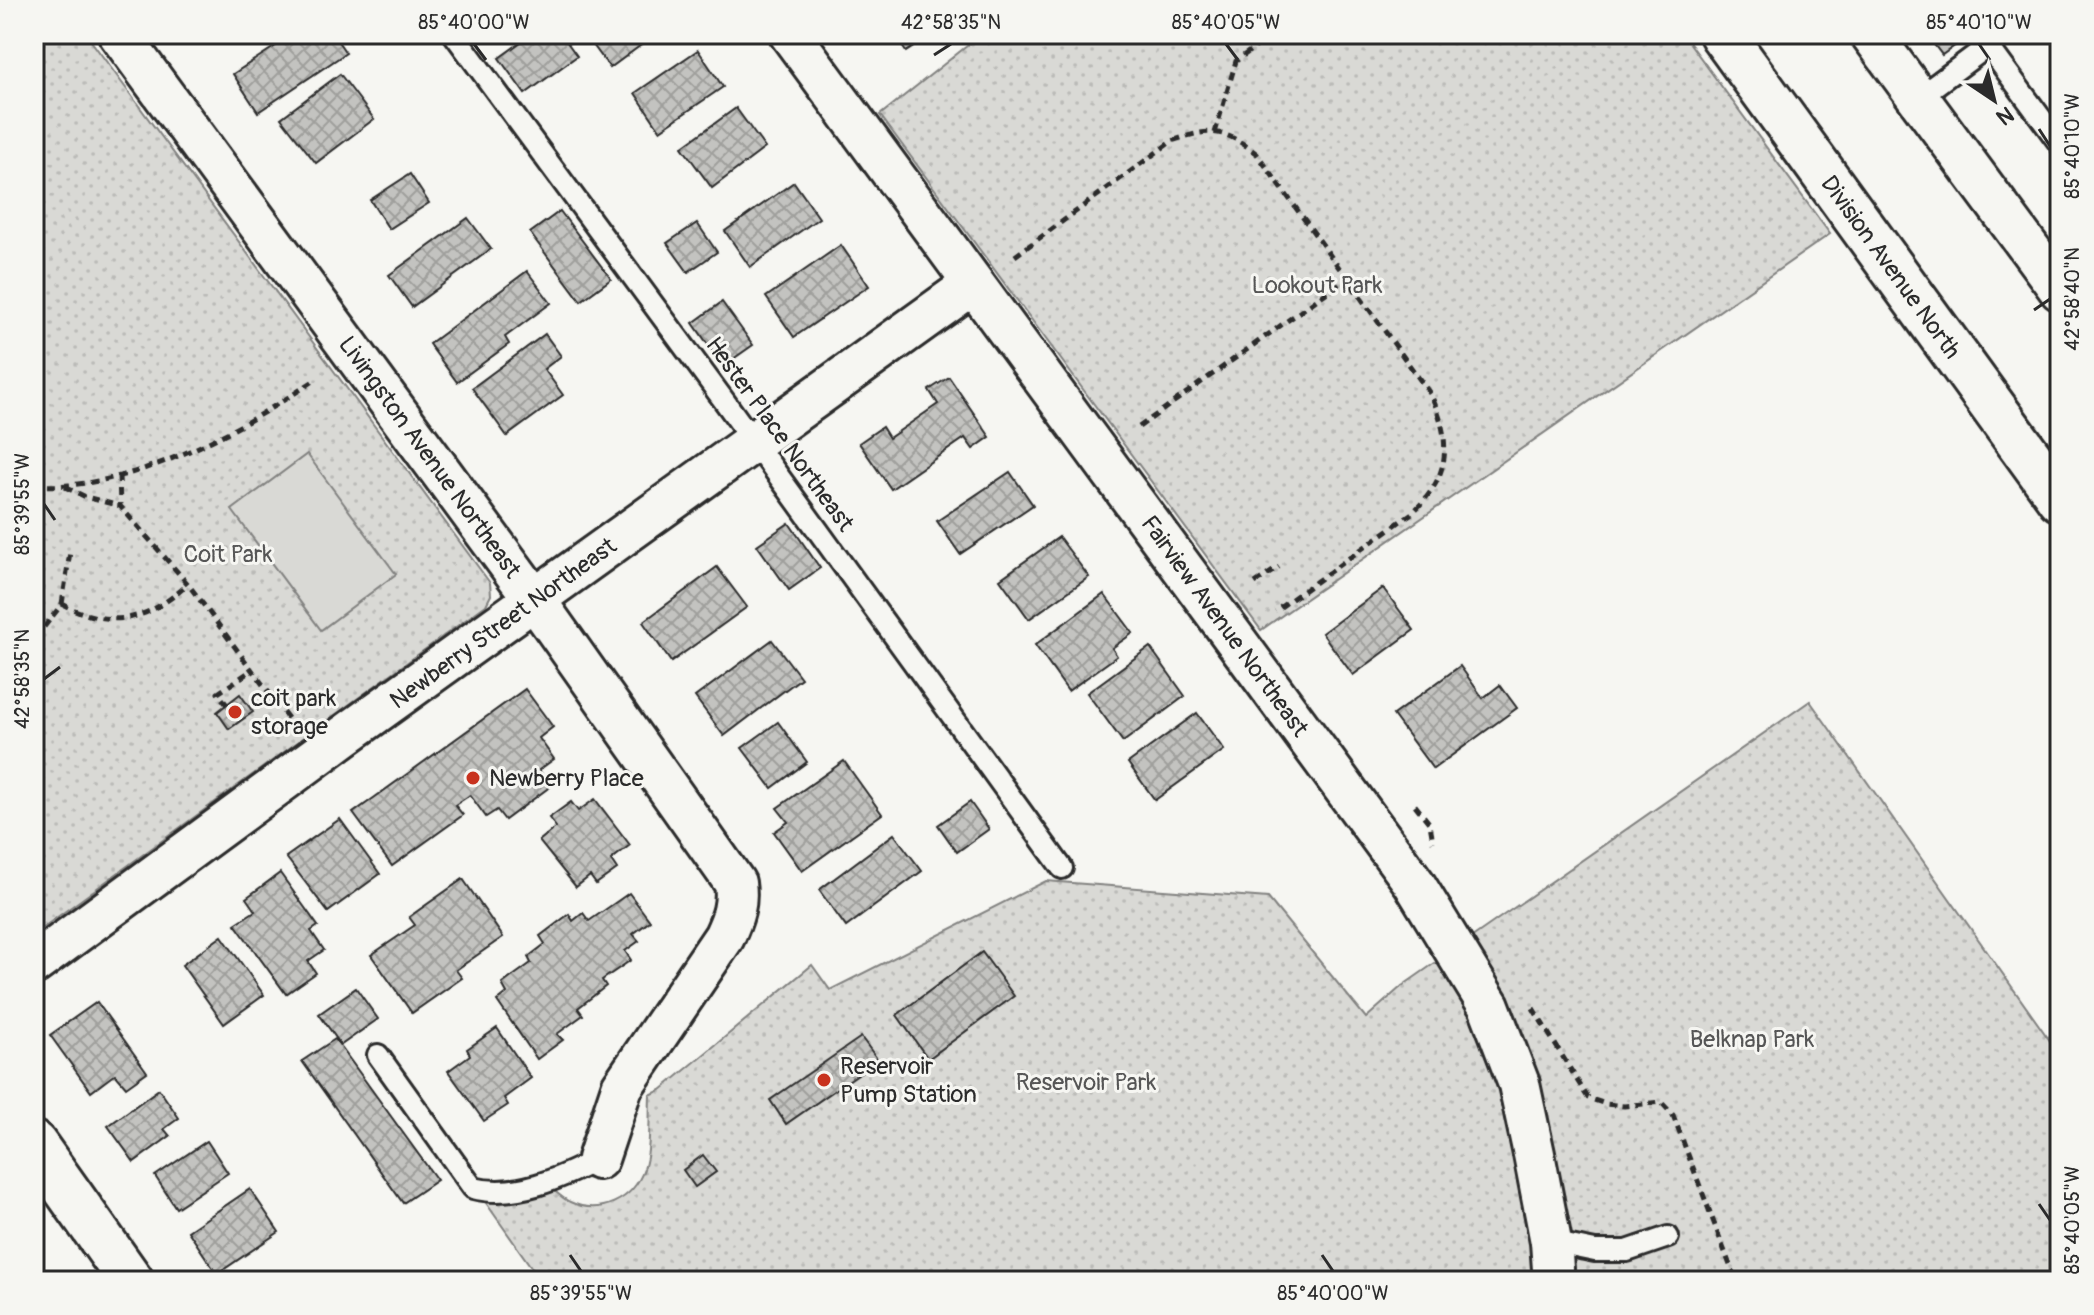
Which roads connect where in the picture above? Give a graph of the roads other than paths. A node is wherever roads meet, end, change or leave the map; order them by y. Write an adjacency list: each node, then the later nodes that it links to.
1 (119, 34): 13 (street, Livingston Avenue Northeast)
2 (454, 34): 11 (lane, Hester Place Northeast)
3 (790, 34): 9 (street, Fairview Avenue Northeast)
4 (1722, 34): 12 (main road, Division Avenue North)
5 (1871, 34): 7 (street)
6 (1996, 40): 7 (lane); 8 (lane)
7 (1918, 98): 10 (street)
8 (2060, 144)
9 (973, 284): 11 (street, Newberry Street Northeast); 20 (street, Fairview Avenue Northeast)
10 (2060, 290)
11 (754, 442): 13 (street, Newberry Street Northeast); 14 (lane, Hester Place Northeast)
12 (2060, 499)
13 (535, 600): 15 (street, Newberry Street Northeast); 18 (street, Livingston Avenue Northeast)
14 (1062, 868)
15 (34, 964)
16 (378, 1055): 18 (lane)
17 (34, 1144): 21 (main road)
18 (598, 1159)
19 (1668, 1237): 20 (lane)
20 (1552, 1256)
21 (131, 1281)

